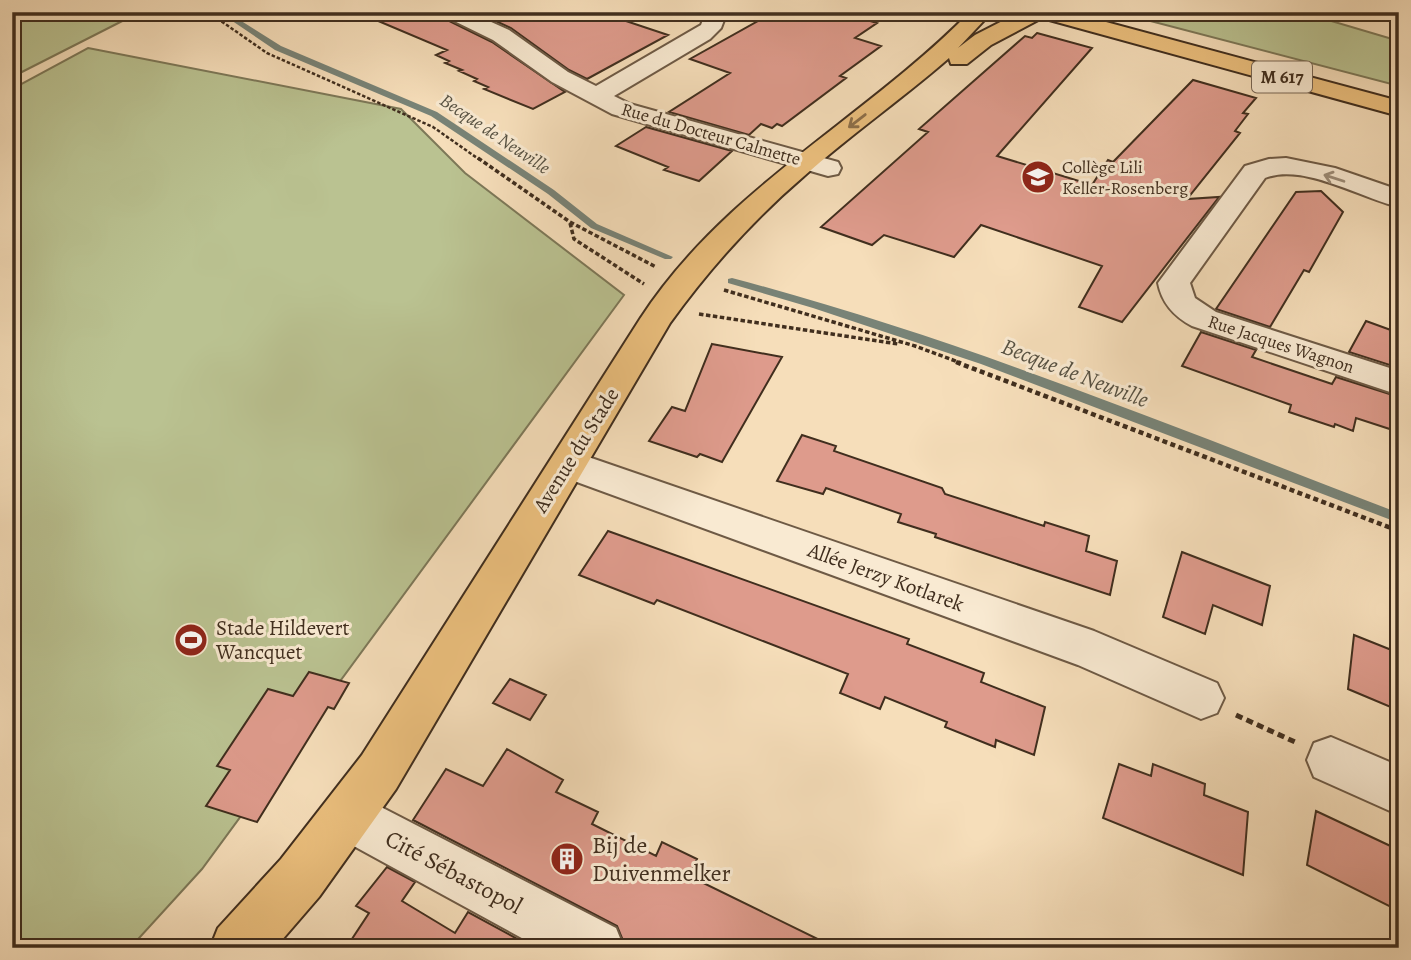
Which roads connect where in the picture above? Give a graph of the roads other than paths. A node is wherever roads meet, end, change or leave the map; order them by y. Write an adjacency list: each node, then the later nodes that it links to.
1 (451, 12): 7 (street, Rue du Docteur Calmette)
2 (717, 12): 7 (street, Rue du Docteur Calmette)
3 (982, 12): 9 (main road, Avenue du Stade, one-way to 9)
4 (1037, 12): 9 (main road)
5 (1044, 12): 8 (main road, M 617)
6 (1075, 12): 8 (main road, M 617)
7 (595, 97): 9 (street, Rue du Docteur Calmette)
8 (1399, 108)
9 (816, 165): 12 (main road, Avenue du Stade)
10 (1399, 199): 11 (street, Rue Jacques Wagnon, one-way to 11)
11 (1399, 383)
12 (568, 464): 13 (street, Allée Jerzy Kotlarek); 16 (main road, Avenue du Stade)
13 (1200, 698)
14 (1331, 760): 15 (street)
15 (1399, 791)
16 (348, 816): 17 (main road, Avenue du Stade); 18 (street, Cité Sébastopol)
17 (238, 948)
18 (596, 948)

